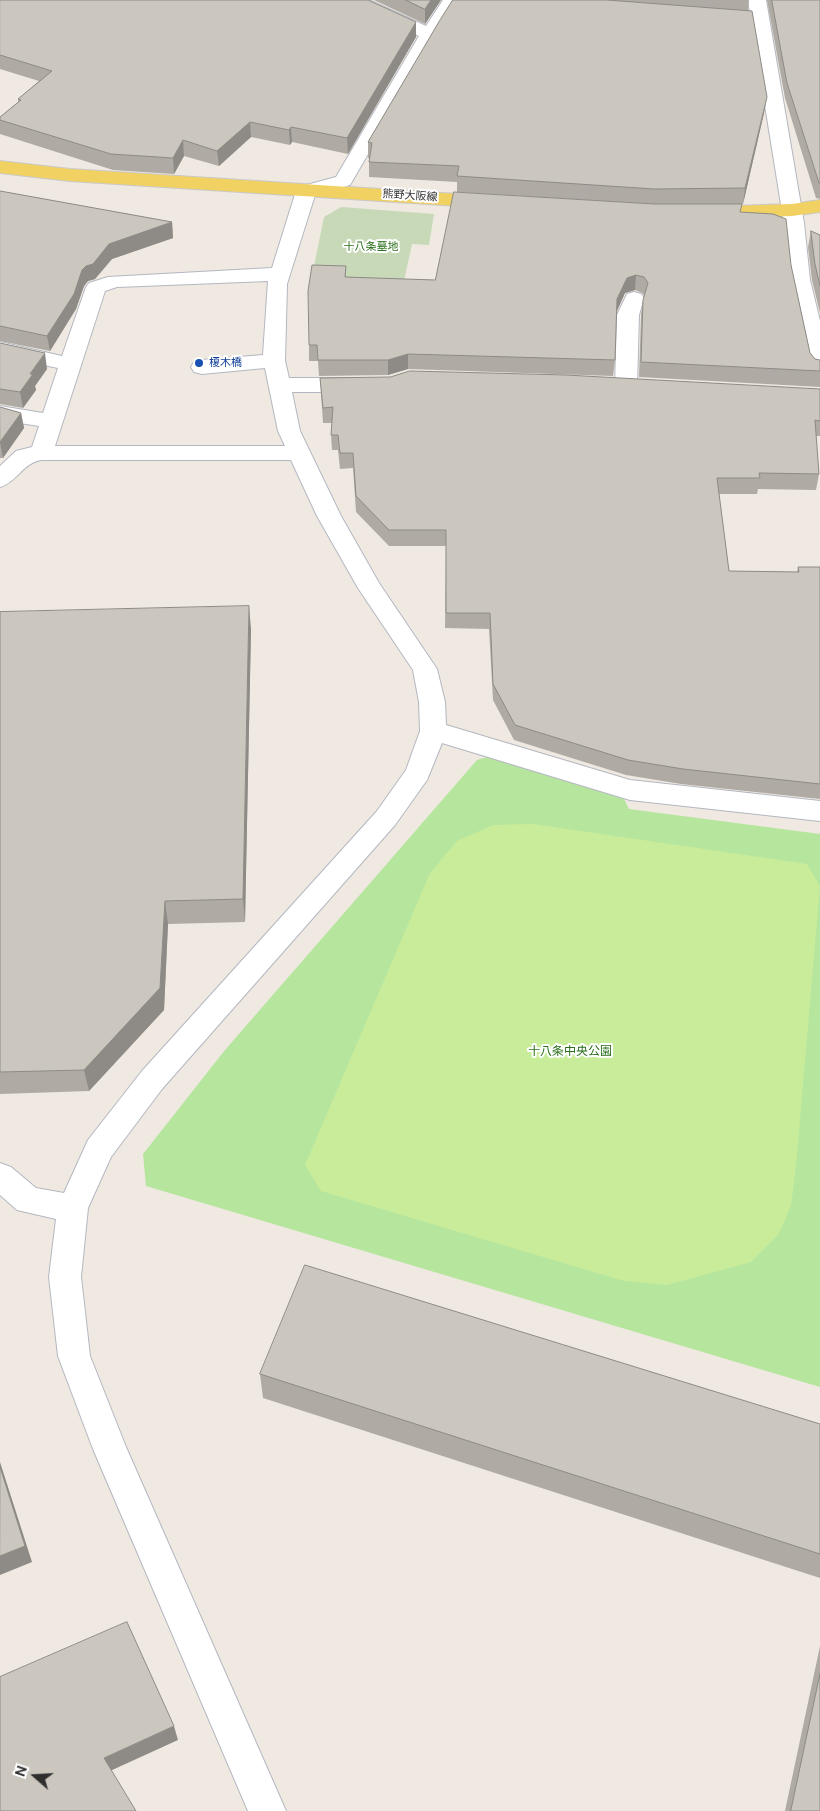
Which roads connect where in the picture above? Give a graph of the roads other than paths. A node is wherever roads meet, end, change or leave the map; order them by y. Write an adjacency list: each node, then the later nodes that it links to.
1 (354, 0): 4 (street)
2 (452, 0): 4 (street)
3 (757, 0): 9 (street)
4 (429, 34): 6 (street)
5 (0, 167): 6 (main road, 熊野大阪線)
6 (306, 191): 7 (main road, 熊野大阪線); 11 (street)
7 (506, 203)
8 (820, 206): 9 (main road)
9 (792, 210): 10 (main road); 17 (street)
10 (681, 212)
11 (280, 274): 14 (street); 15 (street)
12 (634, 298): 20 (street)
13 (0, 349): 15 (street)
14 (274, 361): 16 (street); 19 (street)
15 (70, 364): 22 (street)
16 (202, 367)
17 (820, 368)
18 (381, 384): 19 (street)
19 (279, 385): 24 (street)
20 (627, 386)
21 (0, 413): 22 (street)
22 (50, 421): 23 (street)
23 (41, 453): 24 (street); 25 (street)
24 (299, 454): 26 (street)
25 (0, 479)
26 (433, 731): 27 (street); 29 (street)
27 (820, 811)
28 (0, 1176): 29 (street)
29 (73, 1208): 30 (street)
30 (267, 1811)

